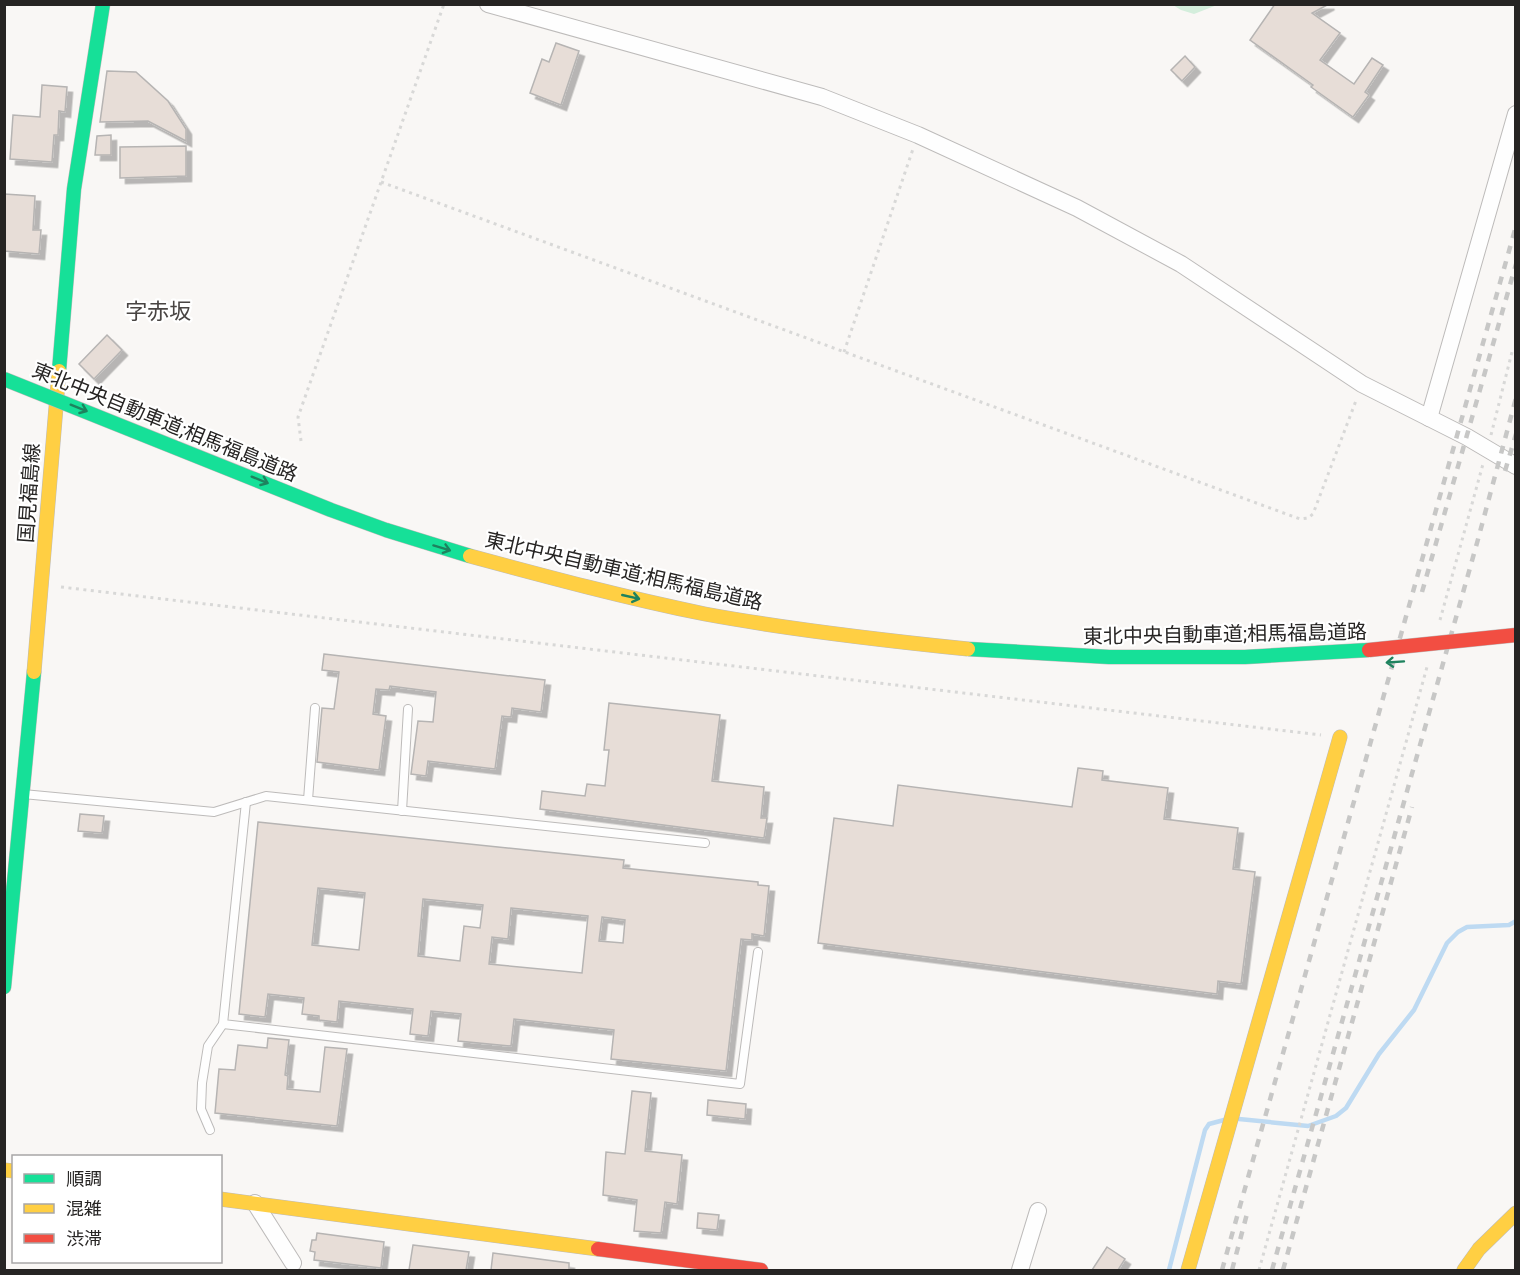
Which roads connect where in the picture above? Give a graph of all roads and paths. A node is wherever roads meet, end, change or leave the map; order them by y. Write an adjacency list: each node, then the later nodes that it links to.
1 (103, 4): 18 (main road, 国見福島線)
2 (444, 4): 6 (path)
3 (488, 4): 5 (street)
4 (1515, 114): 12 (street)
5 (918, 135): 7 (path); 10 (street)
6 (381, 182): 7 (path); 14 (path)
7 (844, 352): 10 (path)
8 (1512, 352): 15 (path)
9 (4, 379): 22 (main road, 東北中央自動車道;相馬福島道路, one-way to 22, bridge)
10 (1362, 384): 12 (street)
11 (45, 414): 13 (main road, 東北中央自動車道;相馬福島道路)
12 (1429, 418): 15 (street)
13 (67, 422)
14 (301, 441)
15 (1487, 449): 16 (street); 21 (path)
16 (1515, 466)
17 (350, 532): 19 (main road, 東北中央自動車道;相馬福島道路)
18 (42, 585): 29 (path); 30 (main road, 国見福島線)
19 (560, 594)
20 (593, 603): 23 (main road, 東北中央自動車道;相馬福島道路)
21 (1437, 630)
22 (1515, 634)
23 (759, 637)
24 (1428, 664): 47 (path)
25 (1262, 670): 26 (main road, 東北中央自動車道;相馬福島道路)
26 (1227, 671)
27 (315, 708): 31 (lane)
28 (408, 709): 33 (lane)
29 (1340, 737): 46 (main road)
30 (23, 794): 32 (lane); 36 (main road, 国見福島線)
31 (308, 800): 32 (lane); 33 (lane)
32 (246, 802): 37 (lane)
33 (402, 811): 34 (lane)
34 (705, 843)
35 (758, 952): 37 (lane)
36 (4, 987)
37 (224, 1023): 38 (lane)
38 (210, 1130)
39 (222, 1199): 40 (main road)
40 (255, 1203): 43 (street); 44 (main road)
41 (1038, 1211): 45 (street)
42 (1515, 1213): 48 (main road)
43 (293, 1263)
44 (761, 1270)
45 (1020, 1270)
46 (1188, 1270)
47 (1259, 1270)
48 (1464, 1270)

